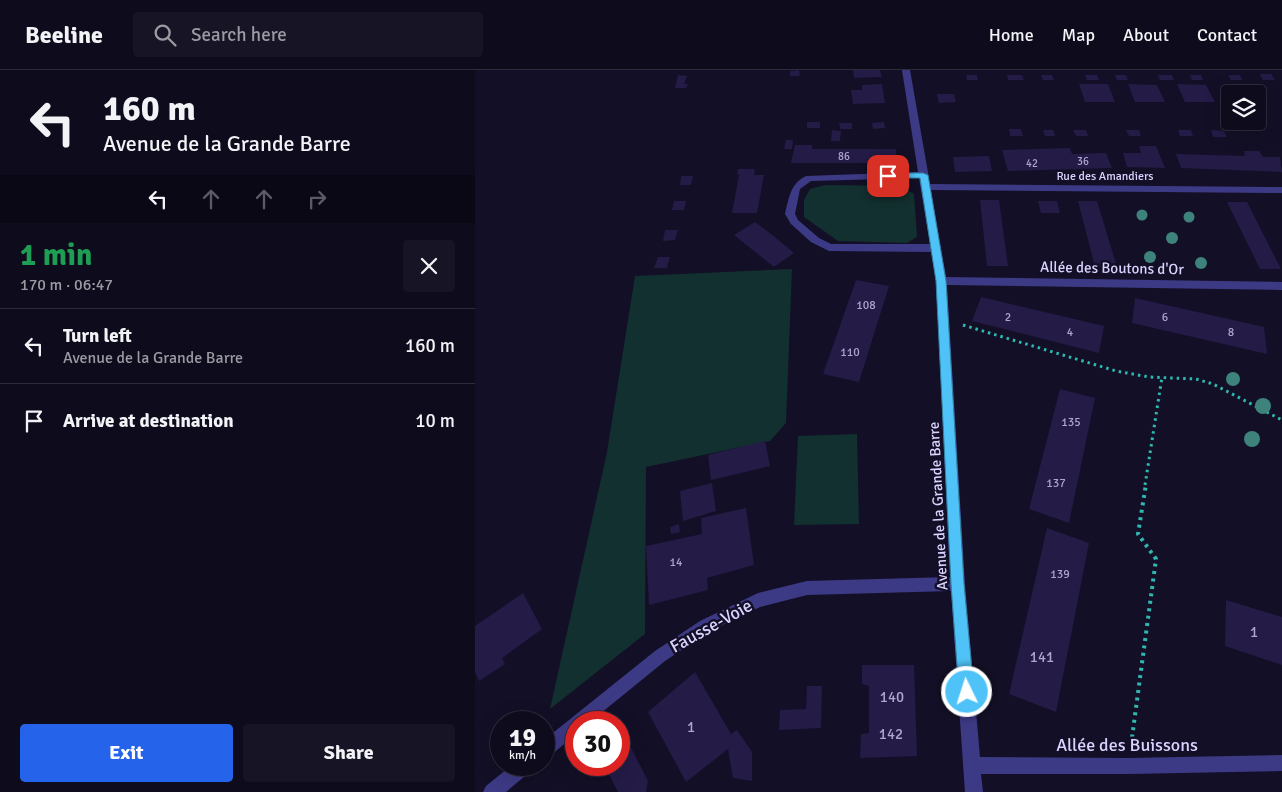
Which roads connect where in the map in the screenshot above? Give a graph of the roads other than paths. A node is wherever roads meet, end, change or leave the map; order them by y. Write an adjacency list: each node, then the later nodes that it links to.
1 (906, 70): 2 (street, Avenue de la Grande Barre)
2 (925, 181): 3 (street, Rue des Amandiers); 4 (street, Avenue de la Grande Barre); 4 (street)
3 (1282, 190)
4 (937, 248): 5 (street, Avenue de la Grande Barre)
5 (941, 281): 6 (street, Allée des Boutons d'Or); 7 (street, Avenue de la Grande Barre)
6 (1282, 286)
7 (958, 584): 8 (street, Fausse-Voie); 12 (street, Avenue de la Grande Barre)
8 (592, 711)
9 (565, 733): 10 (street, Fausse-Voie)
10 (555, 741)
11 (1282, 763): 12 (street, Allée des Buissons)
12 (973, 765): 15 (street, Avenue de la Grande Barre)
13 (512, 776): 14 (street)
14 (492, 792)
15 (974, 792)

